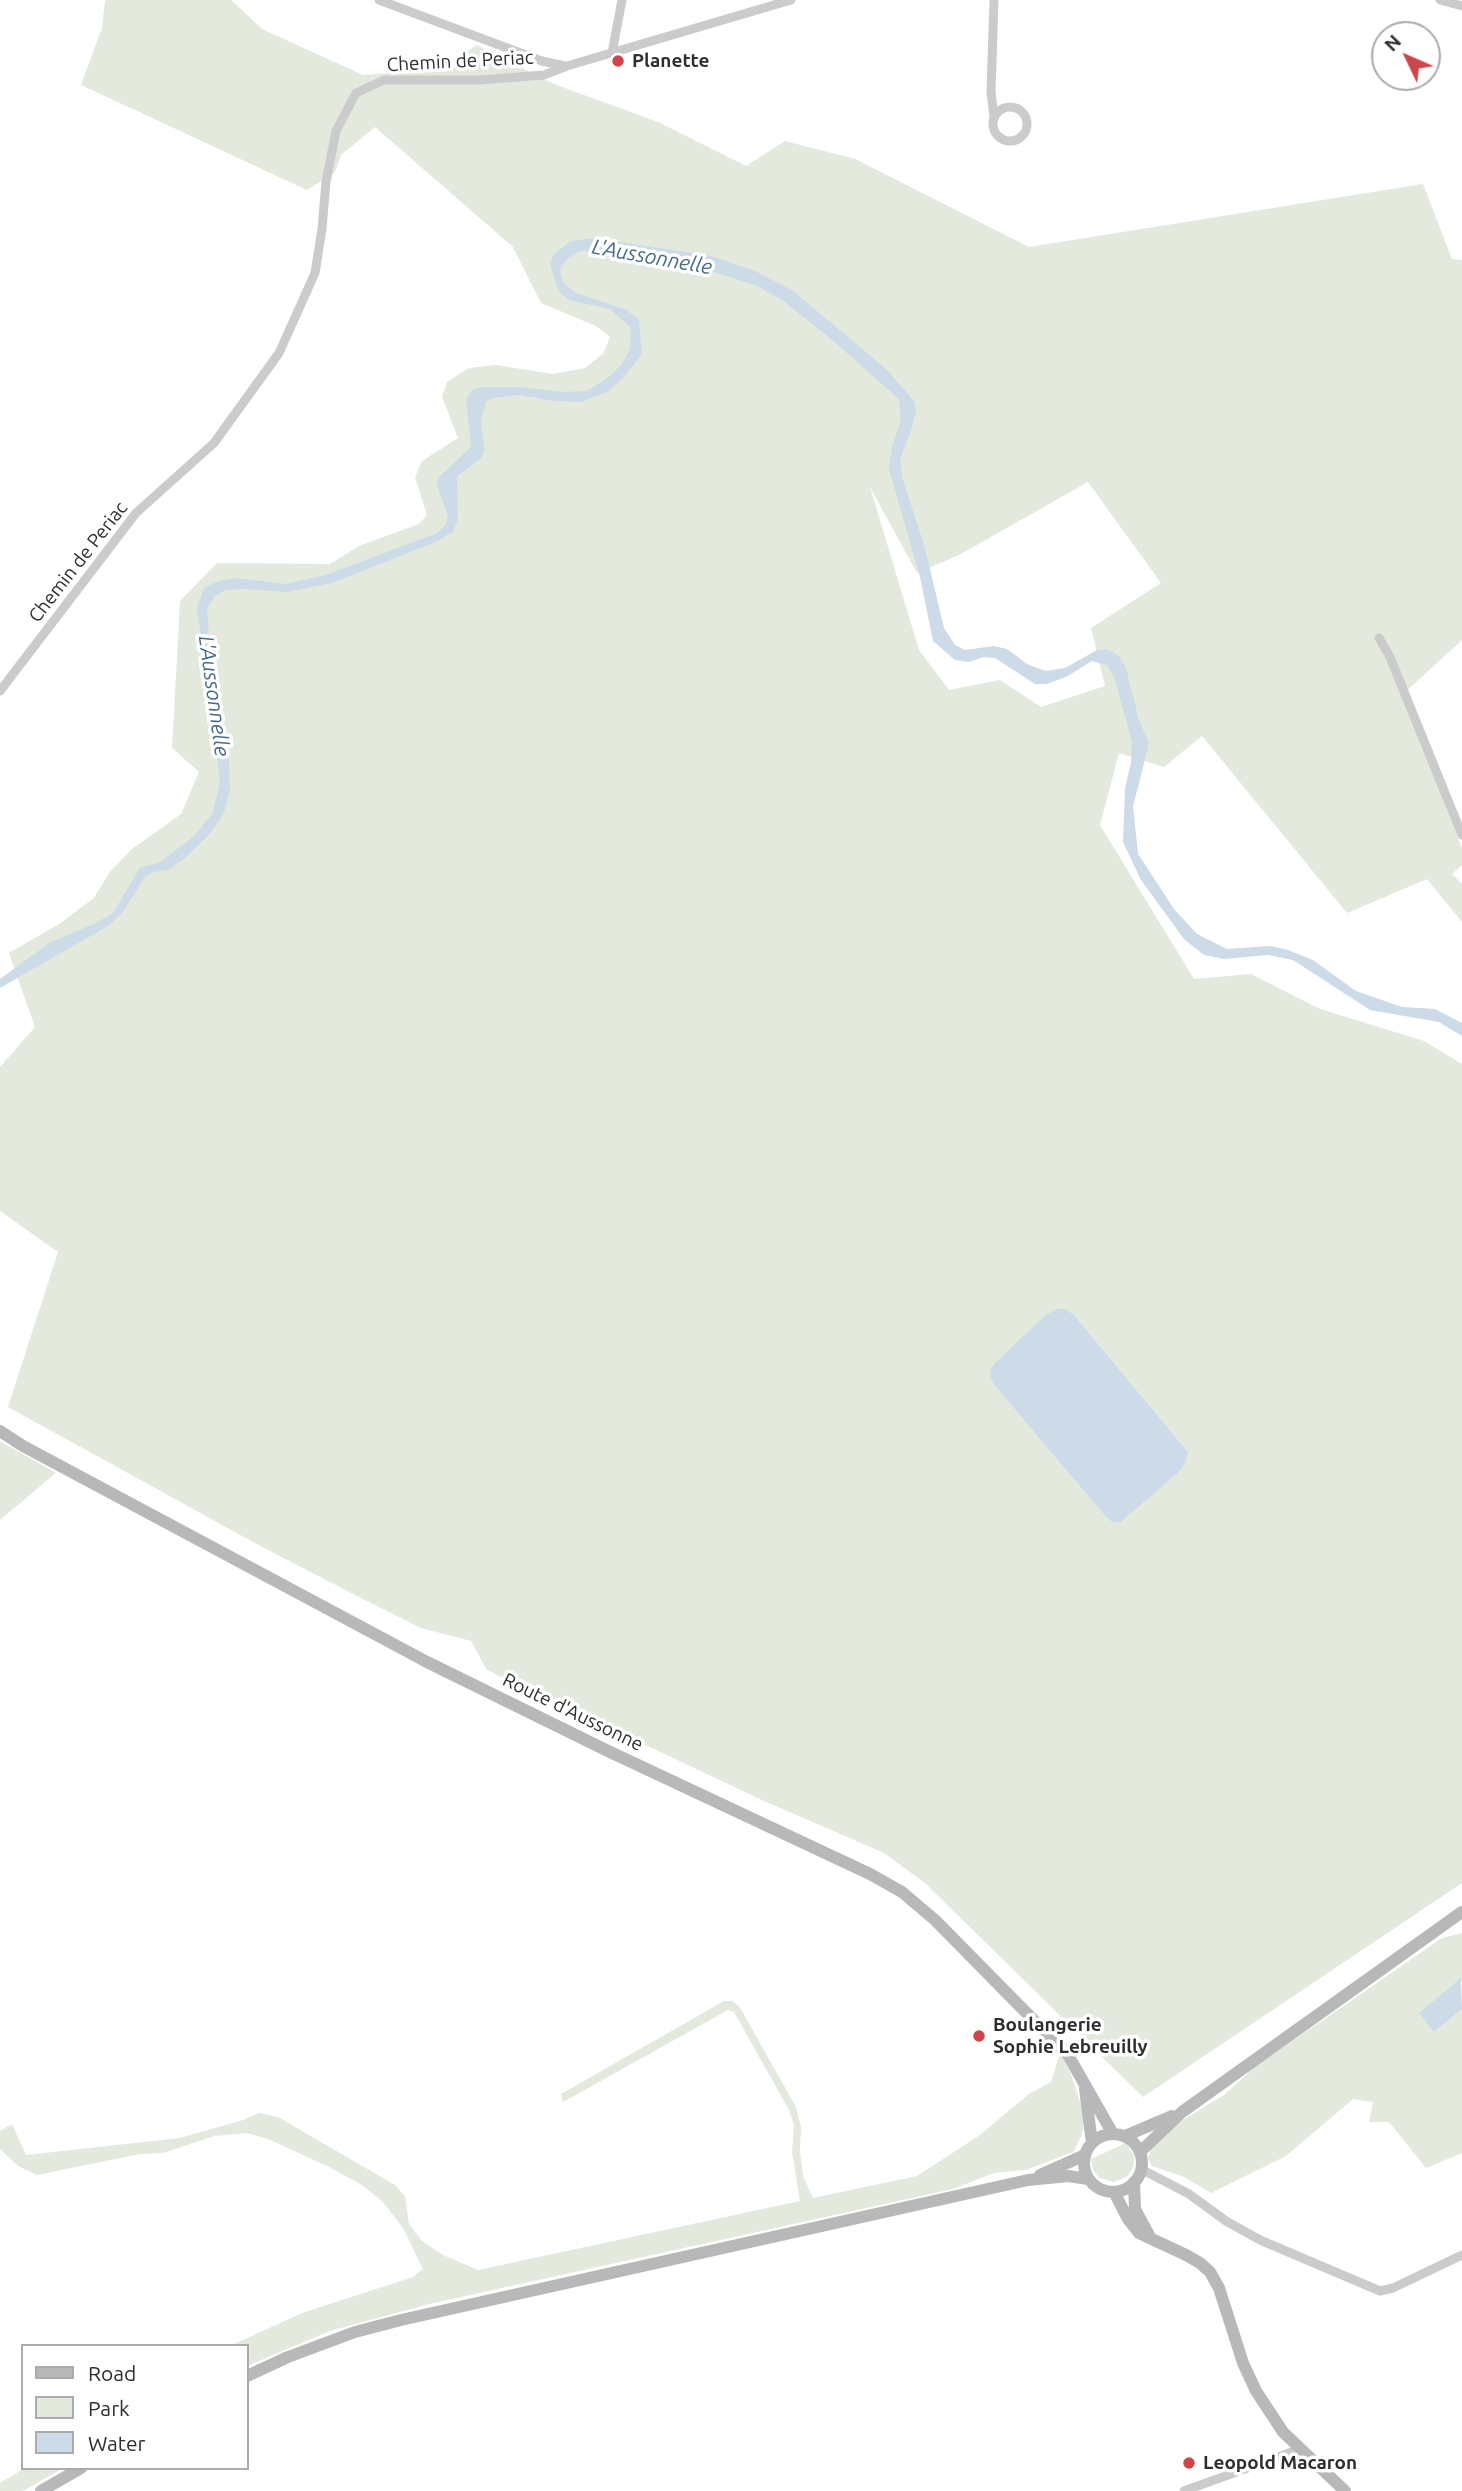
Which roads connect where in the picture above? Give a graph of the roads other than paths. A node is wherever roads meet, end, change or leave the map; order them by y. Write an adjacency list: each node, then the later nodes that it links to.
1 (379, 0): 8 (street)
2 (622, 0): 7 (street)
3 (791, 0): 7 (street, Chemin de Periac)
4 (994, 0): 9 (street)
5 (1440, 0): 6 (street)
6 (1462, 6)
7 (612, 53): 8 (street, Chemin de Periac)
8 (567, 66): 11 (street, Chemin de Periac)
9 (994, 117): 9 (street)
10 (1379, 638): 12 (street)
11 (0, 691)
12 (1462, 835)
13 (1, 1432): 15 (main road, Route d'Aussonne)
14 (1462, 1912): 16 (main road)
15 (1083, 2078): 17 (main road, Route d'Aussonne); 18 (main road, Route d'Aussonne)
16 (1182, 2112): 17 (main road); 19 (main road)
17 (1119, 2135): 18 (main road); 19 (main road)
18 (1092, 2143): 20 (main road)
19 (1140, 2152): 21 (main road)
20 (1085, 2155): 22 (main road); 23 (main road)
21 (1141, 2169): 24 (main road); 27 (street)
22 (1088, 2179): 23 (main road); 25 (main road)
23 (1028, 2180): 28 (main road)
24 (1134, 2182): 25 (main road); 26 (main road)
25 (1114, 2192): 26 (main road)
26 (1153, 2241): 29 (main road)
27 (1462, 2255)
28 (248, 2376)
29 (1300, 2449): 32 (street); 33 (main road)
30 (78, 2470): 31 (main road)
31 (41, 2491)
32 (1184, 2491)
33 (1345, 2491)

